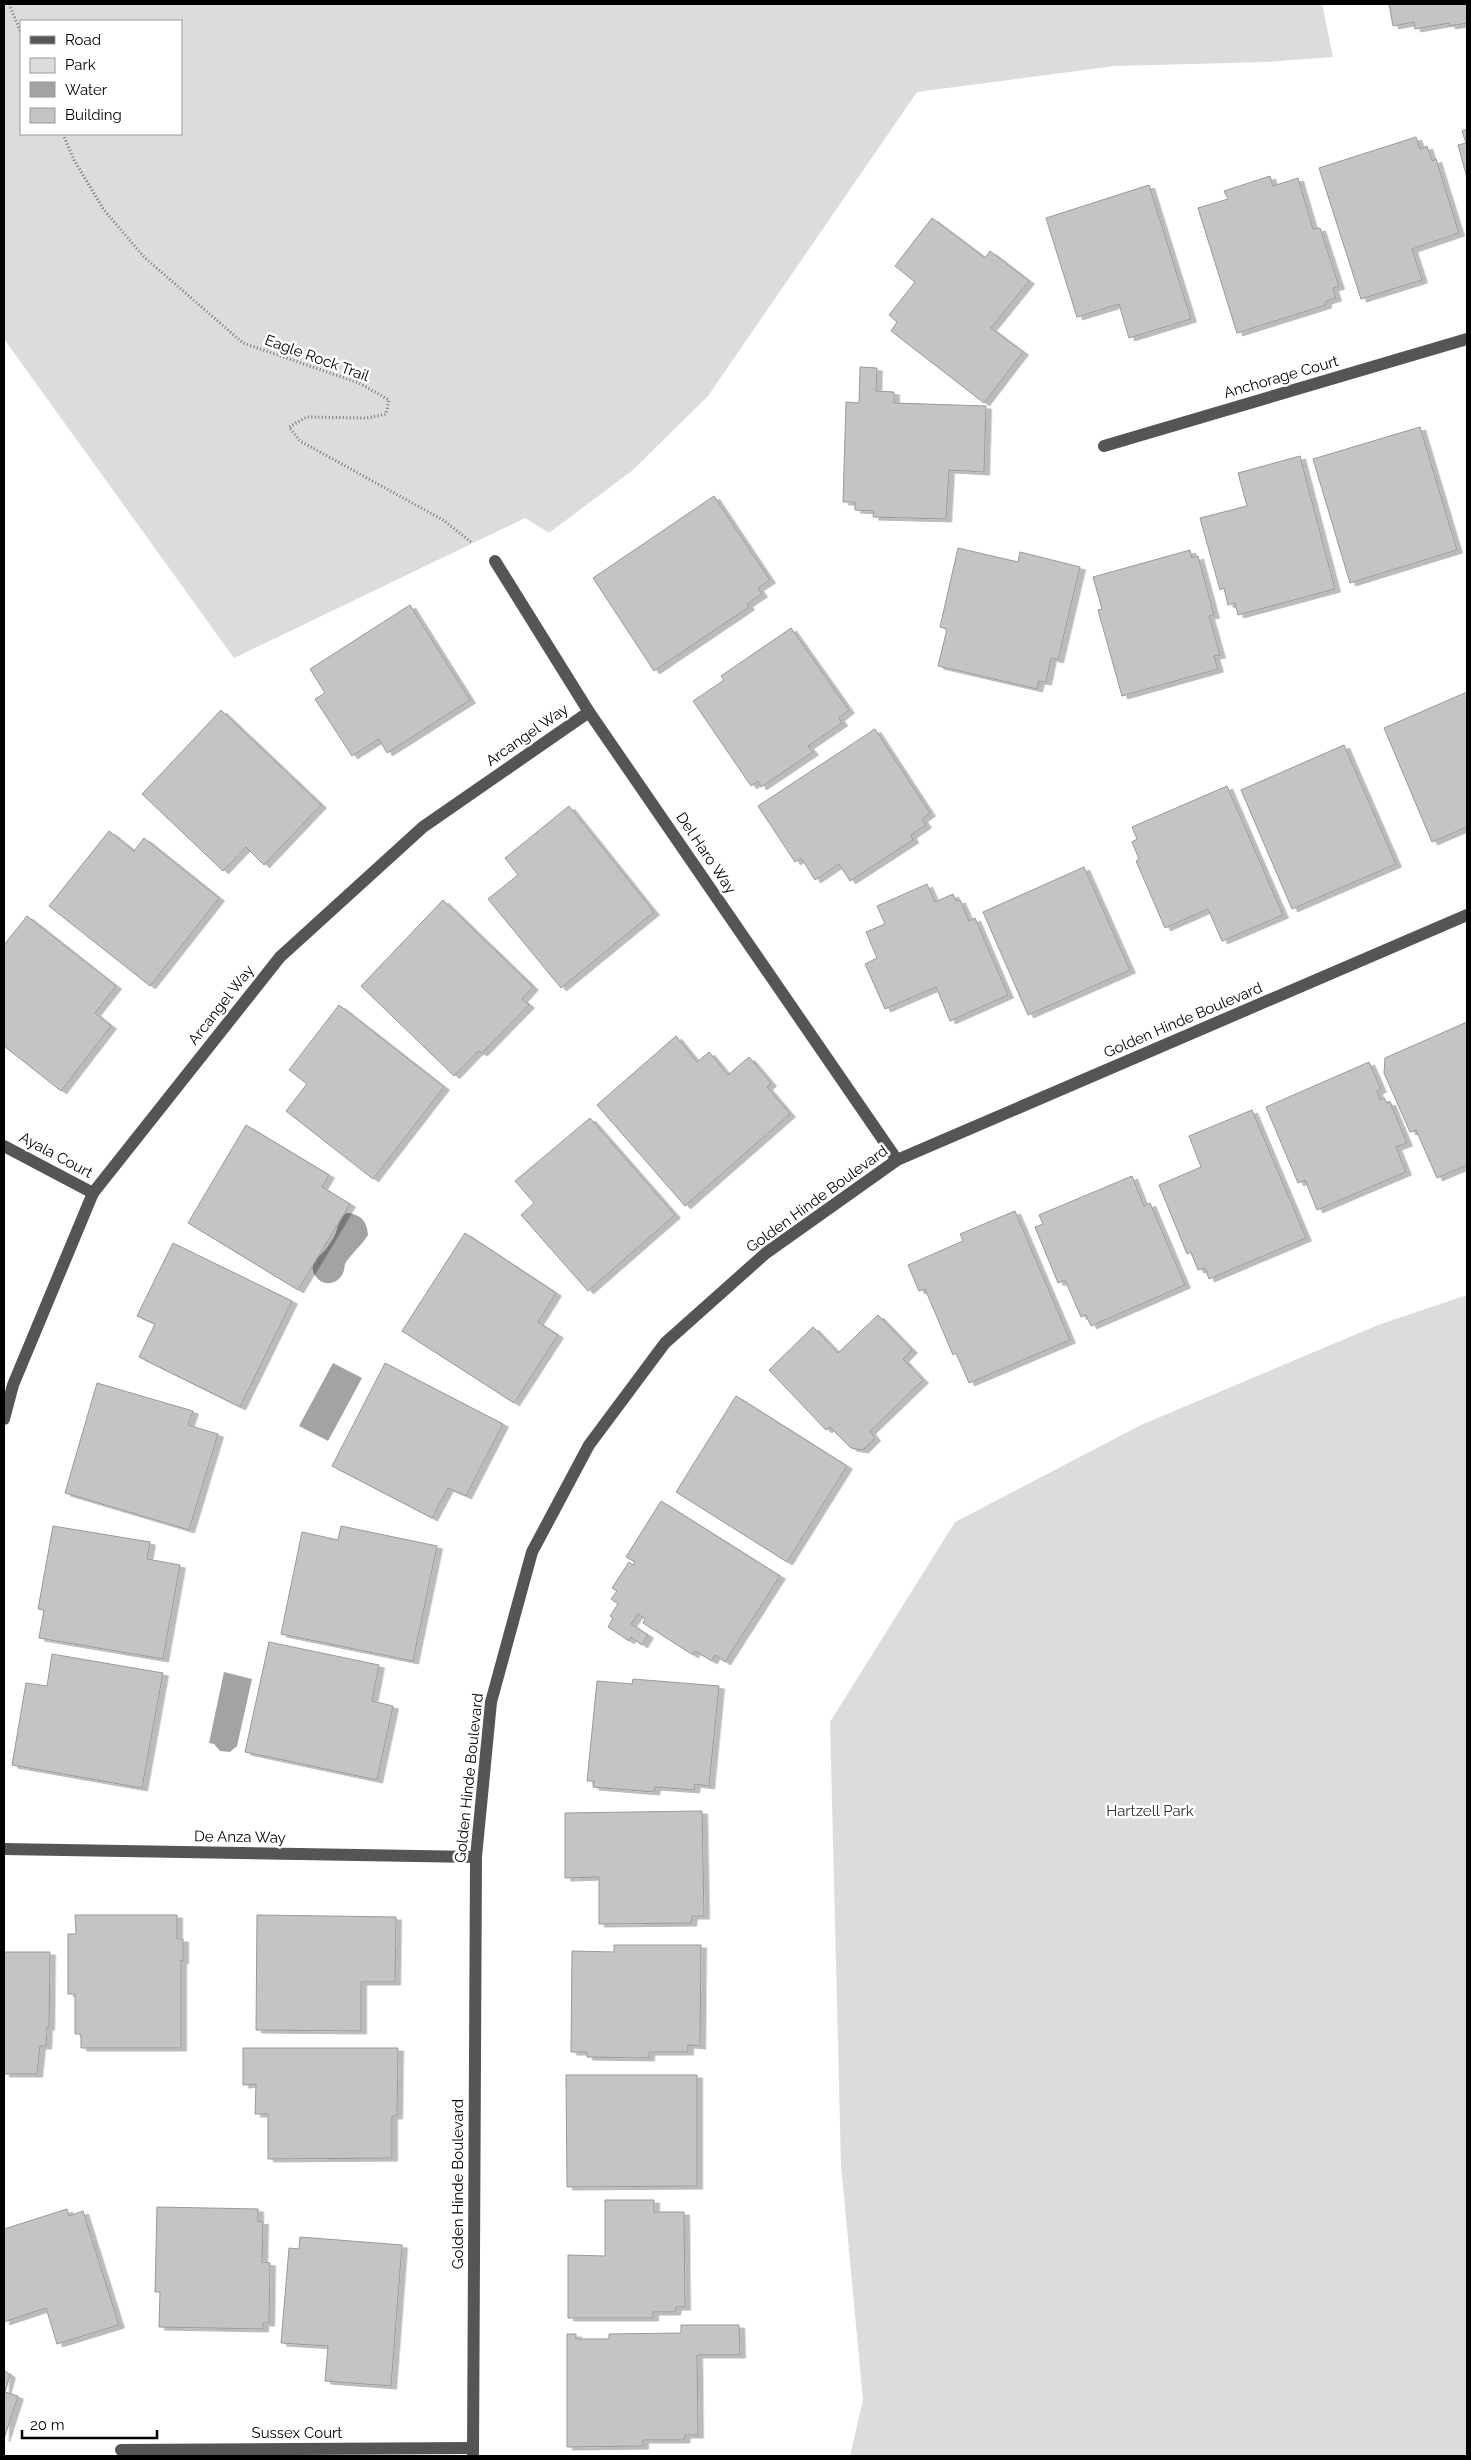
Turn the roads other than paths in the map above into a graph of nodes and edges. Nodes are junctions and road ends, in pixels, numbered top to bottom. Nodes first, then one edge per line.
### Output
1 (1467, 340) edge
2 (1104, 446) dead end
3 (495, 561) road end
4 (589, 712) junction
5 (1467, 916) edge
6 (4, 1146) edge
7 (897, 1160) junction
8 (93, 1193) junction
9 (4, 1419) edge
10 (4, 1849) edge
11 (476, 1857) junction
12 (121, 2450) dead end
13 (473, 2452) edge

1 - 2 street, Anchorage Court
3 - 4 street, Del Haro Way
4 - 7 street, Del Haro Way
4 - 8 street, Arcangel Way
5 - 7 street, Golden Hinde Boulevard
6 - 8 street, Ayala Court
7 - 11 street, Golden Hinde Boulevard
8 - 9 street, Arcangel Way
10 - 11 street, De Anza Way
11 - 13 street, Golden Hinde Boulevard
12 - 13 street, Sussex Court

